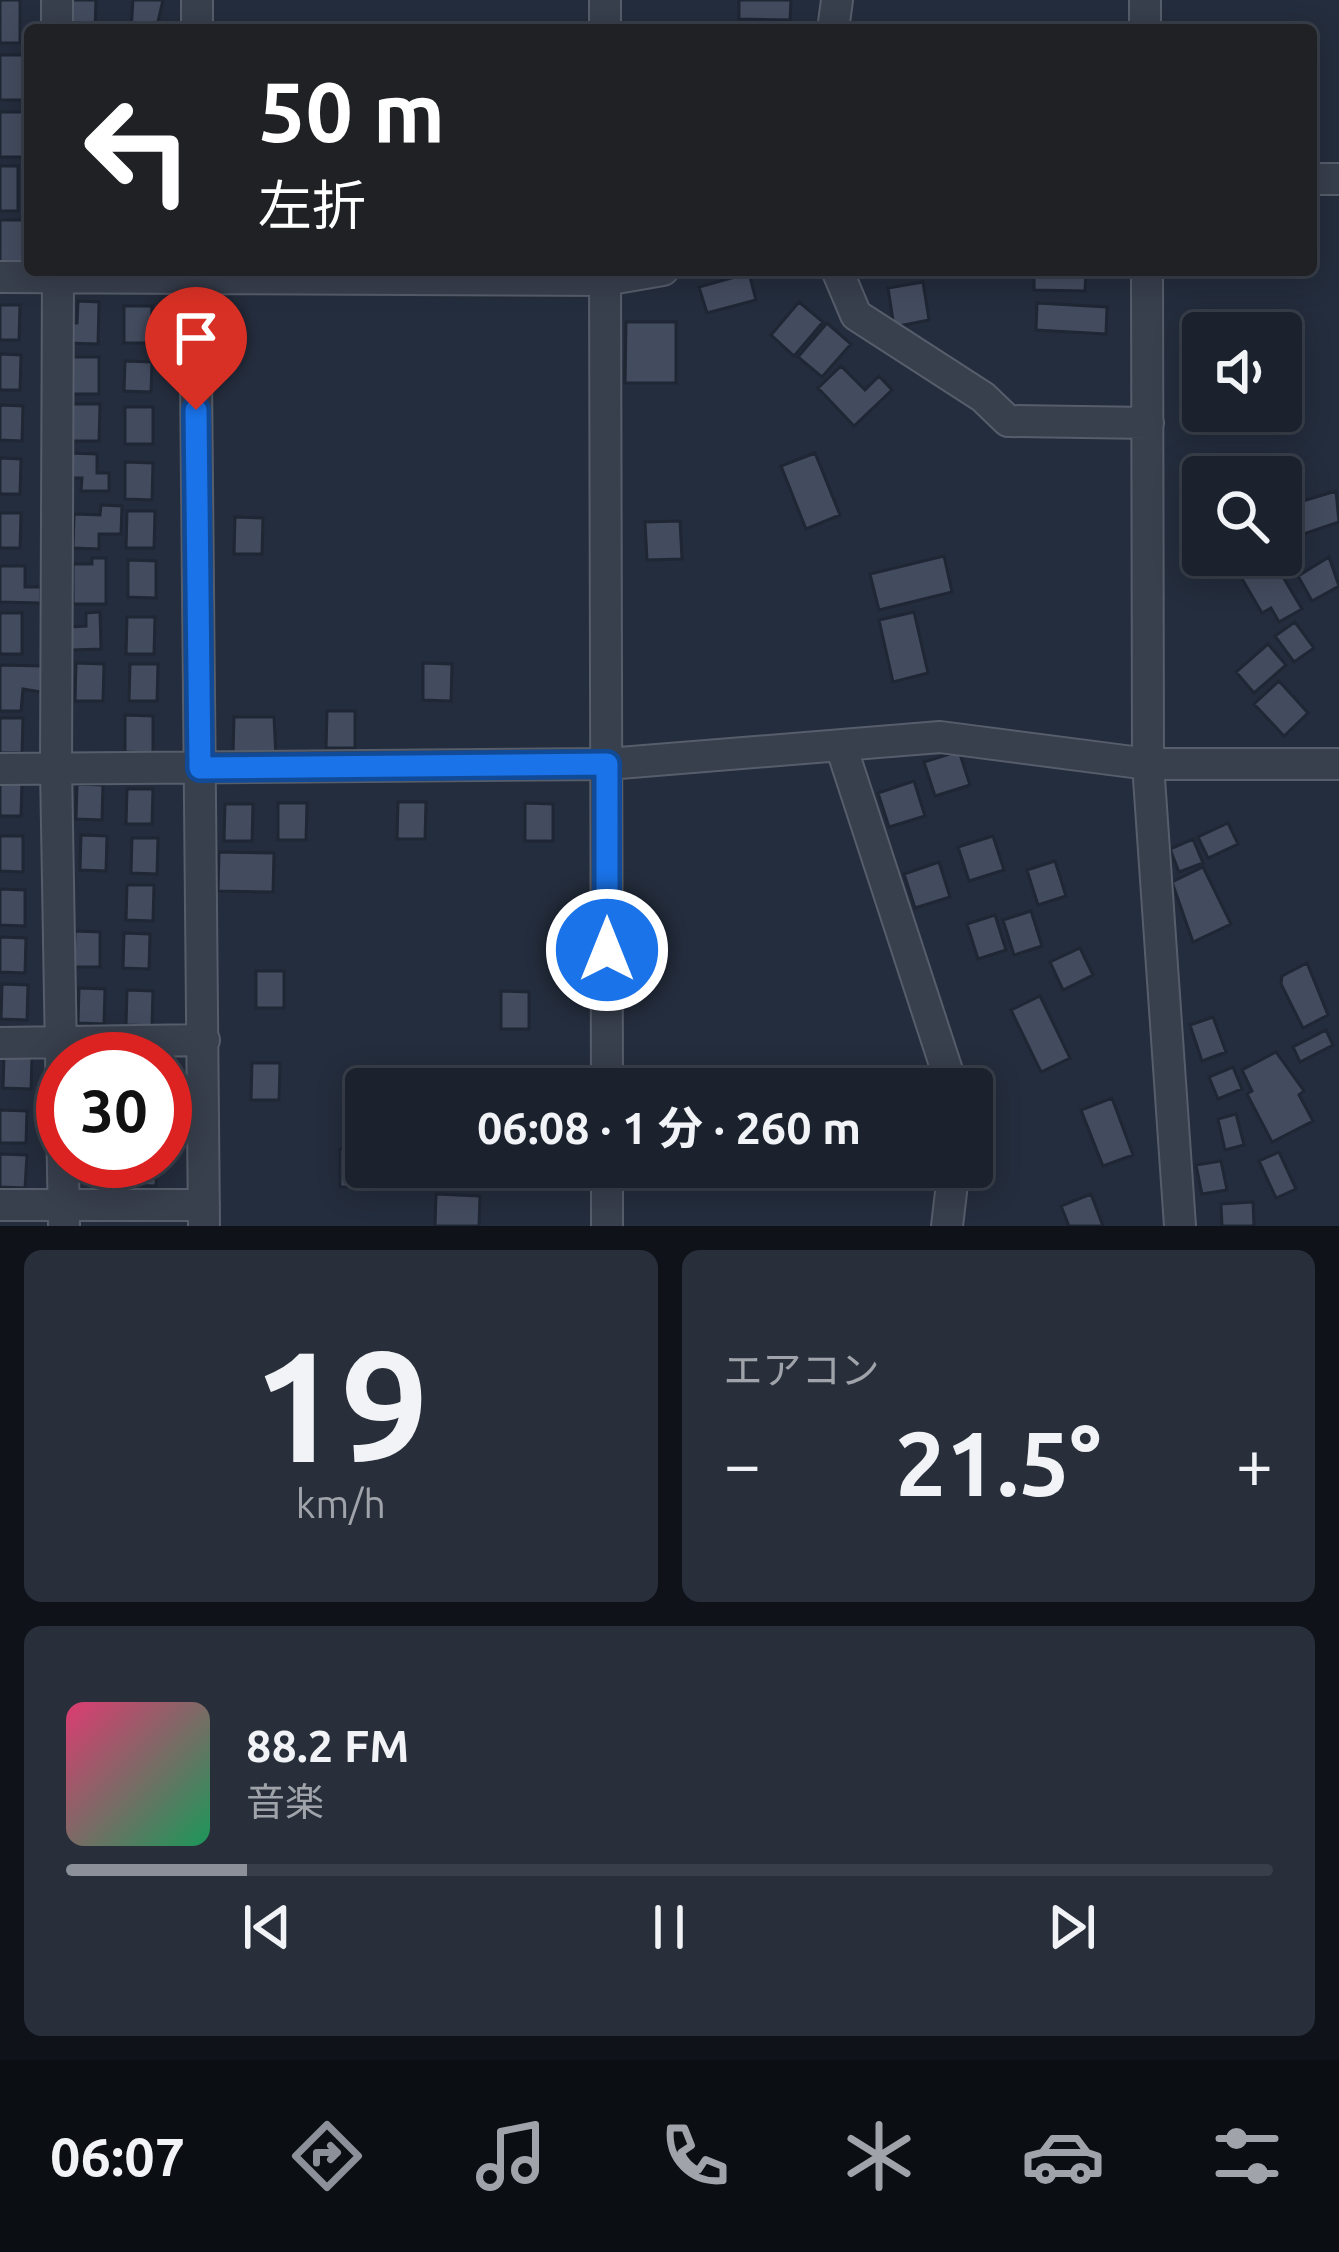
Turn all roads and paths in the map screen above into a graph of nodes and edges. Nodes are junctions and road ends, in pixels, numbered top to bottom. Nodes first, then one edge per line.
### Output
1 (58, 276) edge
2 (195, 276) edge
3 (605, 276) edge
4 (840, 276) edge
5 (1148, 276) edge
6 (1148, 423) junction
7 (841, 746) junction
8 (607, 764) junction
9 (1148, 764) junction
10 (1339, 764) edge
11 (56, 768) junction
12 (200, 768) junction
13 (0, 769) edge
14 (61, 1032) edge
15 (192, 1040) edge
16 (204, 1040) junction
17 (36, 1042) edge
18 (0, 1043) edge
19 (607, 1068) edge
20 (946, 1068) edge
21 (607, 1188) edge
22 (952, 1188) edge
23 (0, 1205) edge
24 (64, 1215) edge
25 (204, 1216) edge
26 (607, 1226) edge
27 (947, 1226) edge
28 (1180, 1226) edge

1 - 11 street
2 - 12 street
3 - 8 street
4 - 6 street
5 - 6 street
6 - 9 street
7 - 8 street
7 - 9 street
7 - 20 street
8 - 12 street
8 - 19 street
9 - 10 street
9 - 28 street
11 - 12 street
11 - 13 street
11 - 14 street
12 - 16 street
15 - 16 street
16 - 25 street
17 - 18 street
21 - 26 street
22 - 27 street
23 - 24 street
24 - 25 street

